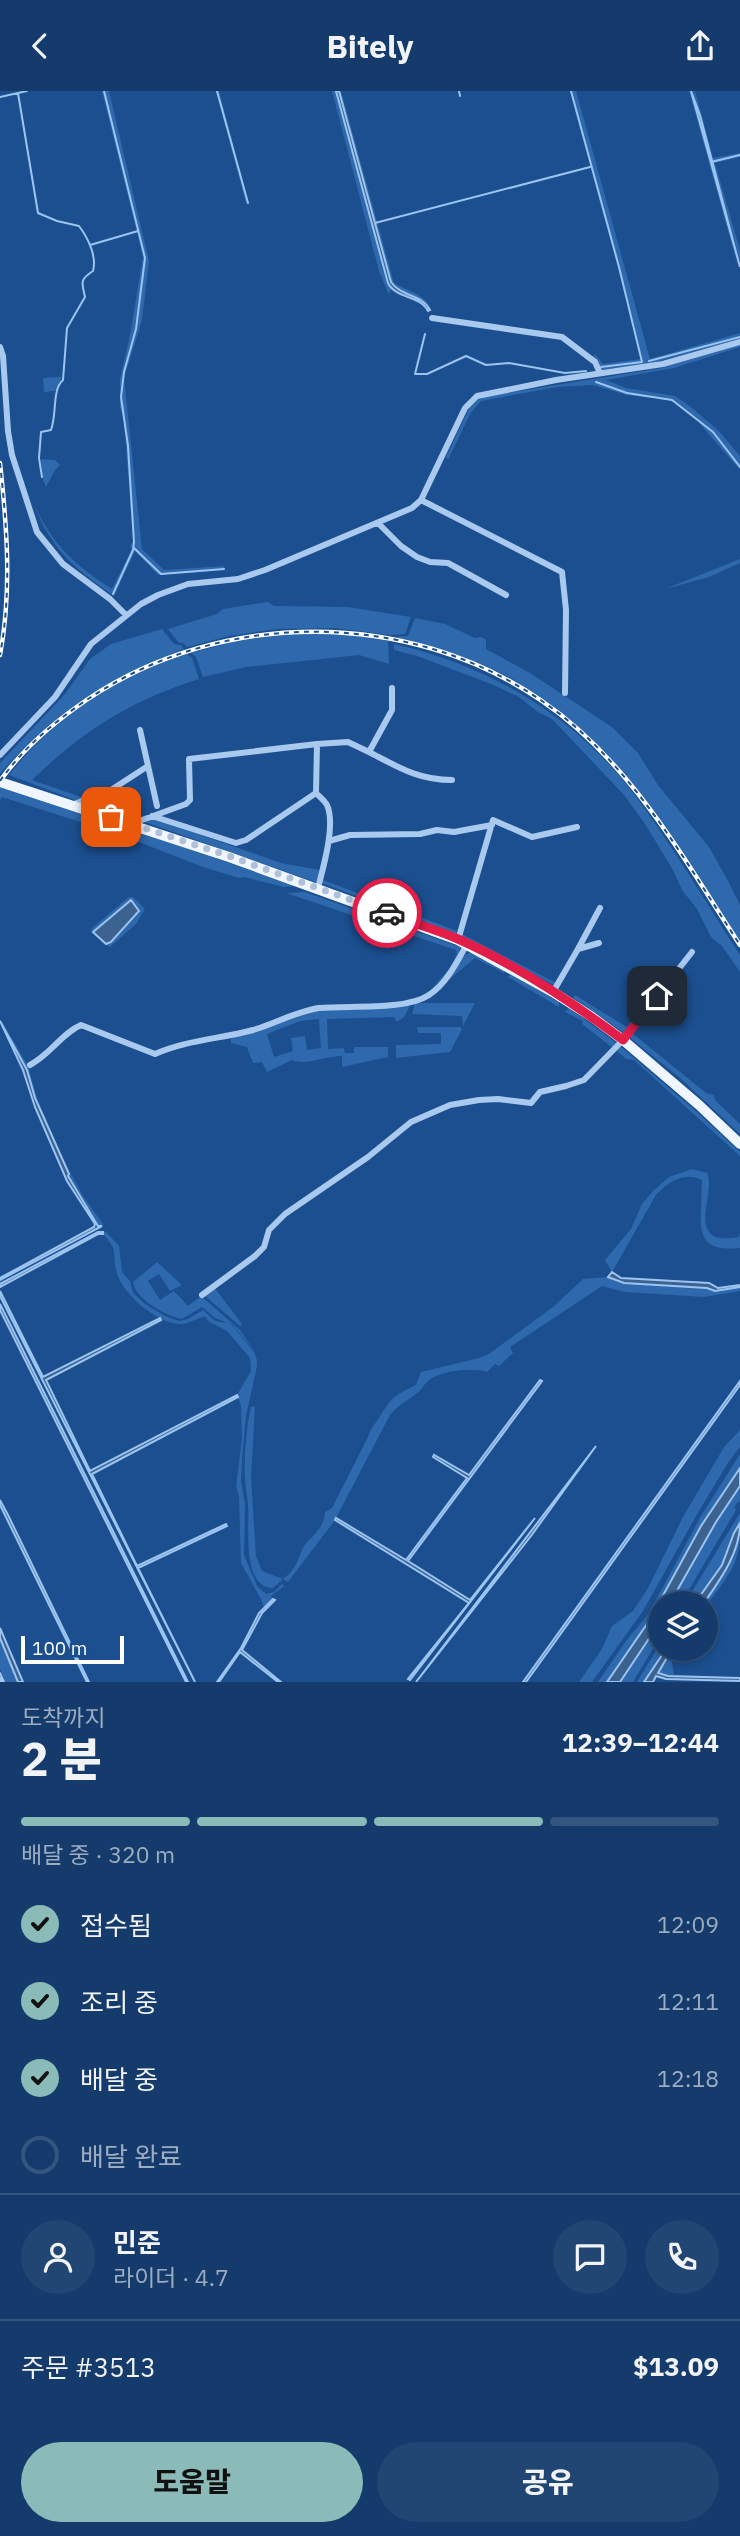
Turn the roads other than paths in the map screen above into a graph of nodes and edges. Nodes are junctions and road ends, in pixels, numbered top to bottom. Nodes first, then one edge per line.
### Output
1 (432, 318) dead end
2 (740, 342) edge
3 (0, 347) edge
4 (600, 373) junction
5 (421, 500) junction
6 (378, 523) junction
7 (506, 595) dead end
8 (126, 615) junction
9 (393, 688) dead end
10 (565, 693) dead end
11 (140, 730) dead end
12 (317, 744) junction
13 (369, 752) junction
14 (0, 755) edge
15 (148, 766) junction
16 (452, 780) dead end
17 (0, 782) edge
18 (316, 793) junction
19 (72, 805) junction
20 (157, 806) dead end
21 (152, 816) junction
22 (131, 824) junction
23 (492, 825) junction
24 (577, 827) dead end
25 (329, 841) junction
26 (318, 888) junction
27 (600, 908) dead end
28 (463, 942) junction
29 (599, 943) dead end
30 (579, 949) junction
31 (692, 952) dead end
32 (553, 992) junction
33 (623, 1040) junction
34 (30, 1065) dead end
35 (740, 1144) edge
36 (202, 1295) dead end

1 - 4 street
2 - 4 street
3 - 8 street
4 - 5 street
5 - 6 street
5 - 10 street
6 - 7 street
6 - 8 street
8 - 14 street
9 - 13 street
11 - 15 street
12 - 13 street
12 - 18 street
12 - 21 street
13 - 16 street
15 - 19 street
15 - 20 street
17 - 19 main road
18 - 21 street
18 - 25 street
19 - 22 main road
21 - 22 street
22 - 26 main road
23 - 24 street
23 - 25 street
23 - 28 street
25 - 26 street
26 - 28 main road
27 - 30 street
28 - 32 main road
28 - 34 street
29 - 30 street
30 - 32 street
31 - 33 street
32 - 33 main road
33 - 35 main road
33 - 36 street

